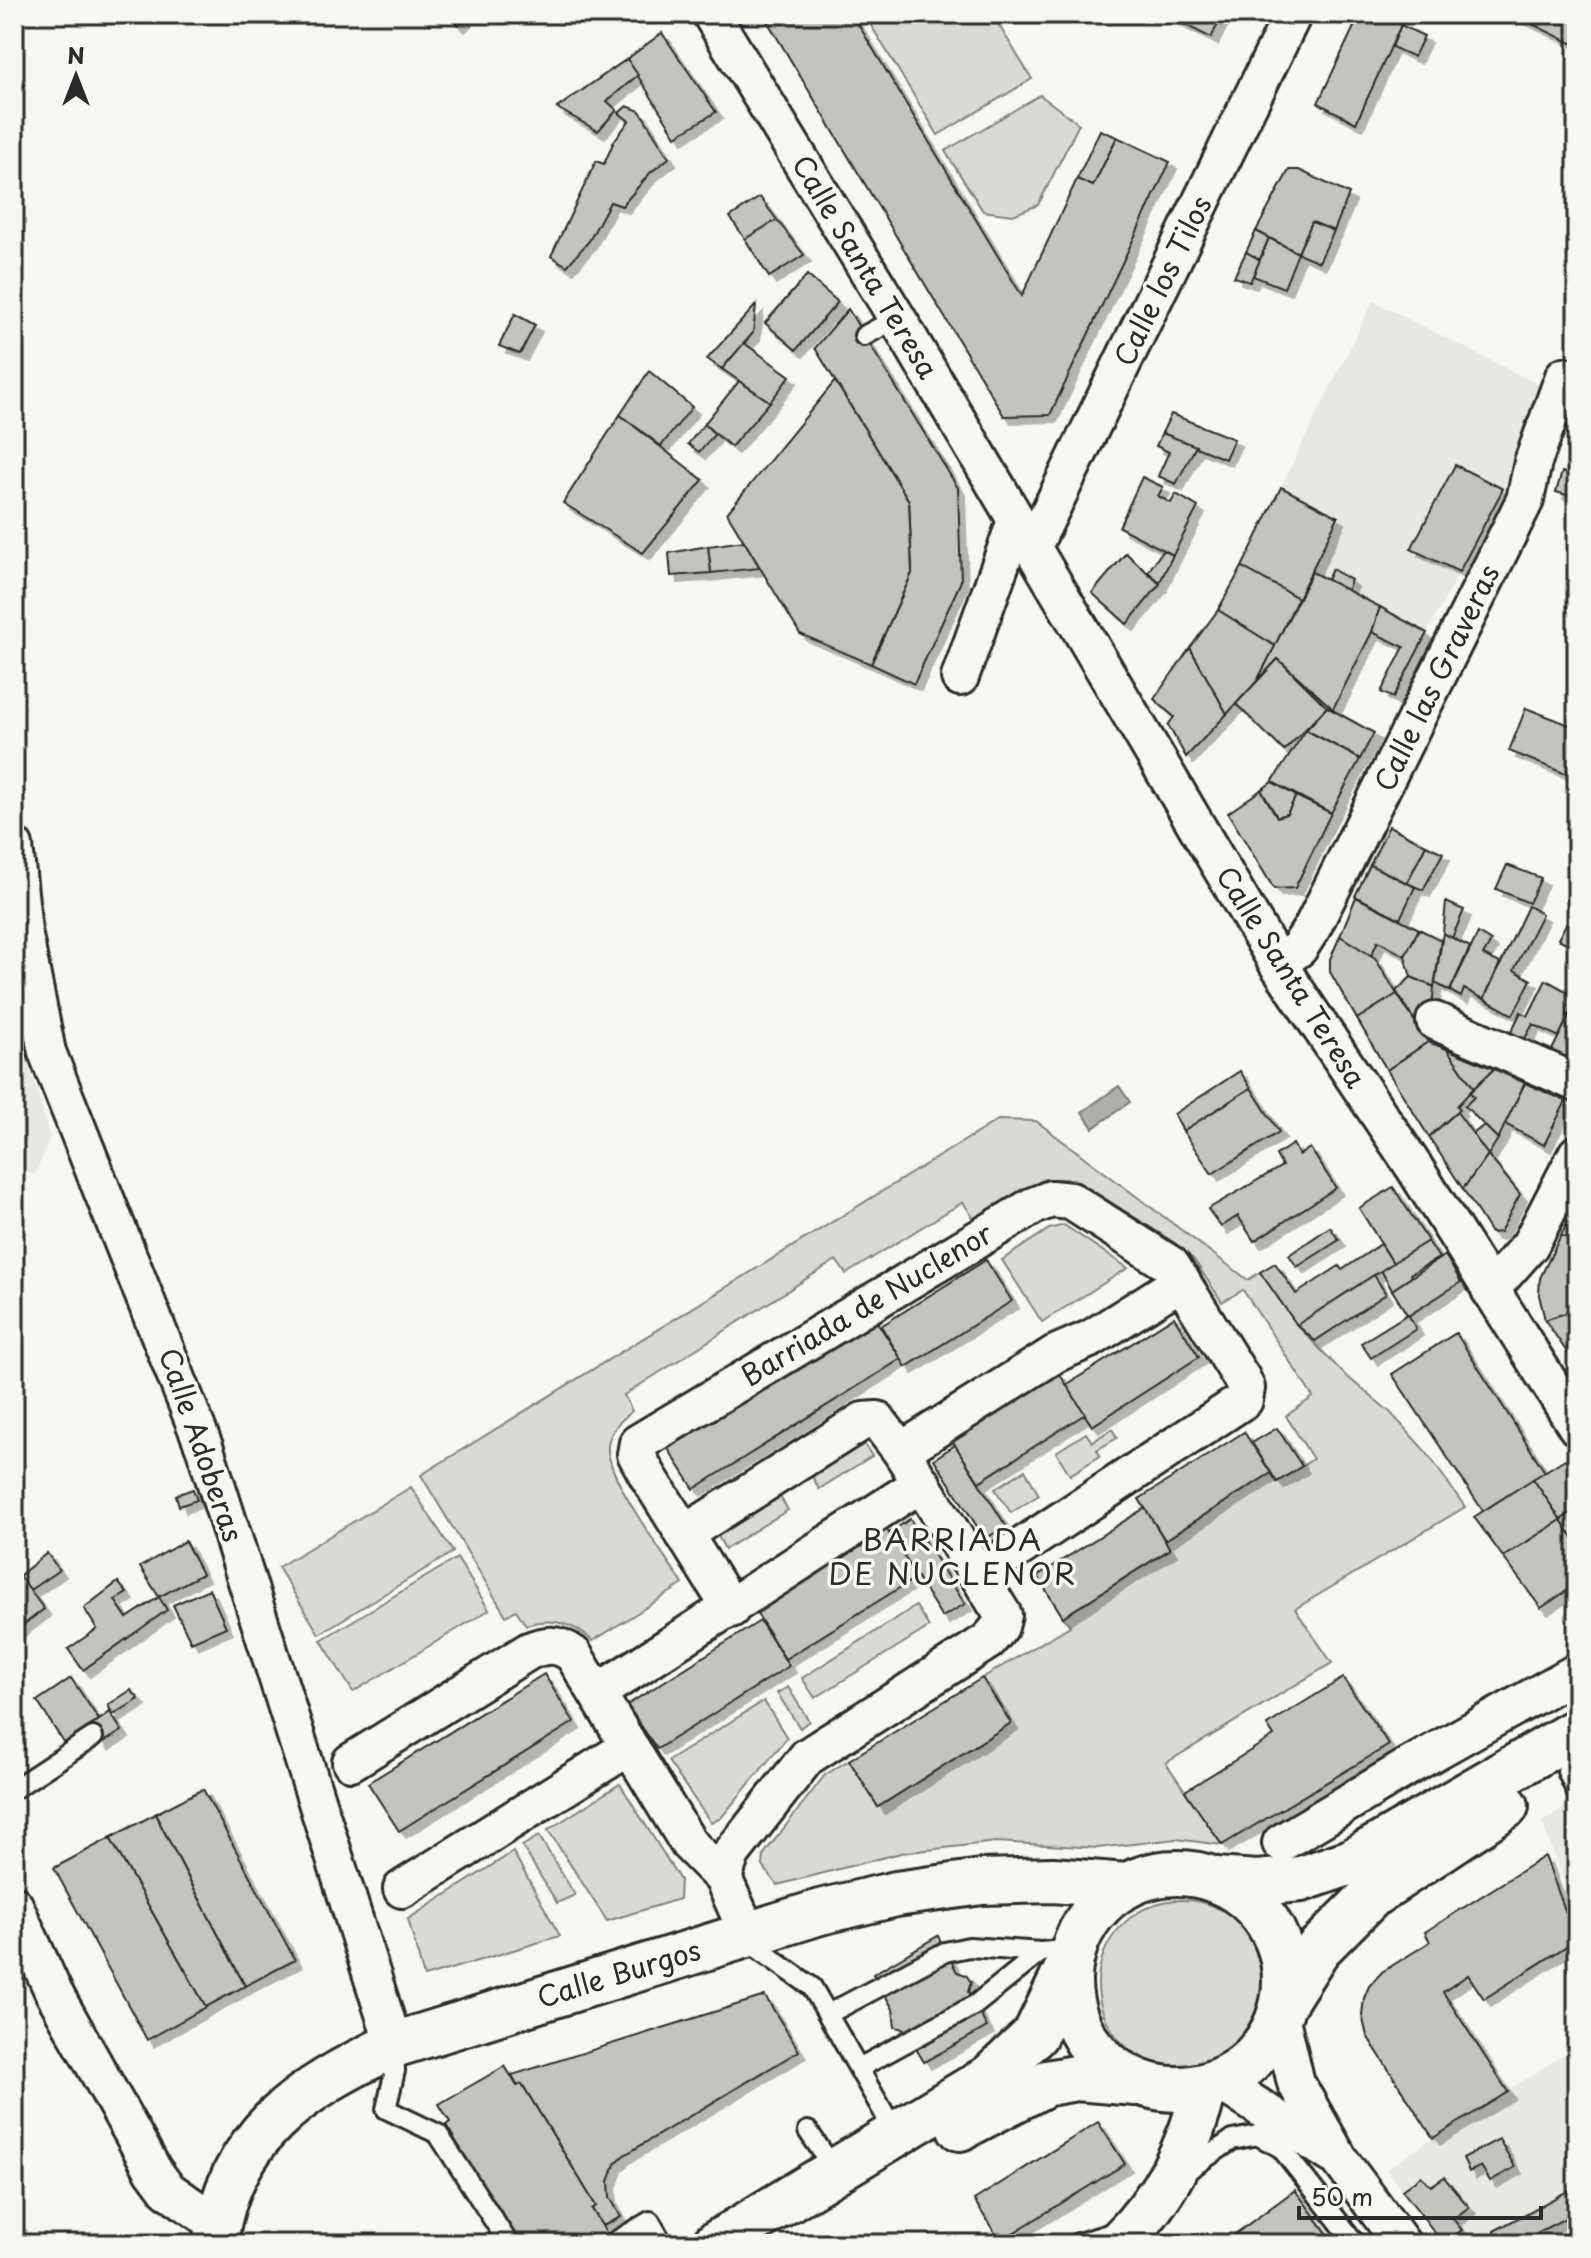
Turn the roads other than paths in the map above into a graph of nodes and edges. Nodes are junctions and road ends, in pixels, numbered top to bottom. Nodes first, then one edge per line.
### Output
1 (711, 14) edge
2 (1293, 14) edge
3 (897, 318) junction
4 (864, 336) dead end
5 (1564, 376) dead end
6 (1024, 535) junction
7 (960, 677) dead end
8 (14, 846) edge
9 (16, 887) edge
10 (19, 930) edge
11 (1278, 964) junction
12 (1435, 1021) dead end
13 (1577, 1083) edge
14 (1577, 1154) edge
15 (1182, 1281) junction
16 (1490, 1290) junction
17 (1577, 1427) edge
18 (901, 1451) junction
19 (922, 1483) junction
20 (684, 1534) junction
21 (980, 1574) junction
22 (731, 1609) junction
23 (1577, 1672) edge
24 (597, 1693) junction
25 (93, 1737) dead end
26 (629, 1747) junction
27 (351, 1762) dead end
28 (1575, 1765) edge
29 (14, 1789) edge
30 (1281, 1843) dead end
31 (723, 1878) junction
32 (1215, 1880) junction
33 (1126, 1886) junction
34 (402, 1889) dead end
35 (14, 1905) edge
36 (748, 1934) junction
37 (1062, 1954) junction
38 (1282, 2010) junction
39 (828, 2014) junction
40 (394, 2045) junction
41 (859, 2068) junction
42 (1212, 2083) junction
43 (1143, 2084) junction
44 (808, 2131) dead end
45 (1297, 2131) junction
46 (897, 2135) junction
47 (1257, 2135) junction
48 (1339, 2159) junction
49 (836, 2172) junction
50 (1170, 2182) junction
51 (1129, 2233) edge
52 (216, 2234) edge
53 (509, 2244) edge
54 (611, 2244) edge
55 (663, 2244) edge
56 (715, 2244) edge
57 (766, 2244) edge
58 (1075, 2244) edge
59 (1356, 2244) edge
60 (1402, 2244) edge

1 - 3 street, Calle Santa Teresa
2 - 6 street, Calle los Tilos
3 - 4 lane
3 - 6 street, Calle Santa Teresa
5 - 11 street, Calle las Graveras
6 - 7 street
6 - 11 street, Calle Santa Teresa
8 - 9 street, Calle Adoberas
9 - 10 street, Calle Adoberas
10 - 40 street, Calle Adoberas
11 - 16 street, Calle Santa Teresa
12 - 13 street
14 - 16 street
15 - 18 street
15 - 20 street, Barriada de Nuclenor
15 - 21 street, Barriada de Nuclenor
16 - 17 street, Calle Santa Teresa
18 - 19 street
18 - 20 street
19 - 21 street
19 - 22 street
20 - 22 street, Barriada de Nuclenor
21 - 31 street
22 - 24 street
23 - 30 street
24 - 26 street
24 - 27 street
25 - 29 lane
26 - 31 street
26 - 34 street
28 - 32 main road
28 - 38 main road
31 - 36 street
32 - 33 main road
32 - 38 main road
33 - 36 main road, Calle Burgos
33 - 37 main road
35 - 52 street
36 - 39 lane
36 - 40 main road, Calle Burgos
37 - 39 lane
37 - 41 lane
37 - 43 main road
37 - 46 main road
38 - 42 main road
38 - 48 street
39 - 41 lane
40 - 52 main road, Calle Burgos
40 - 53 lane
41 - 46 lane
42 - 43 main road
42 - 45 street
42 - 50 main road
43 - 57 main road
44 - 49 lane
45 - 47 lane
45 - 48 street
46 - 49 main road
47 - 50 lane
47 - 59 lane
48 - 60 street
49 - 56 main road
50 - 51 main road
51 - 58 lane
54 - 55 lane

